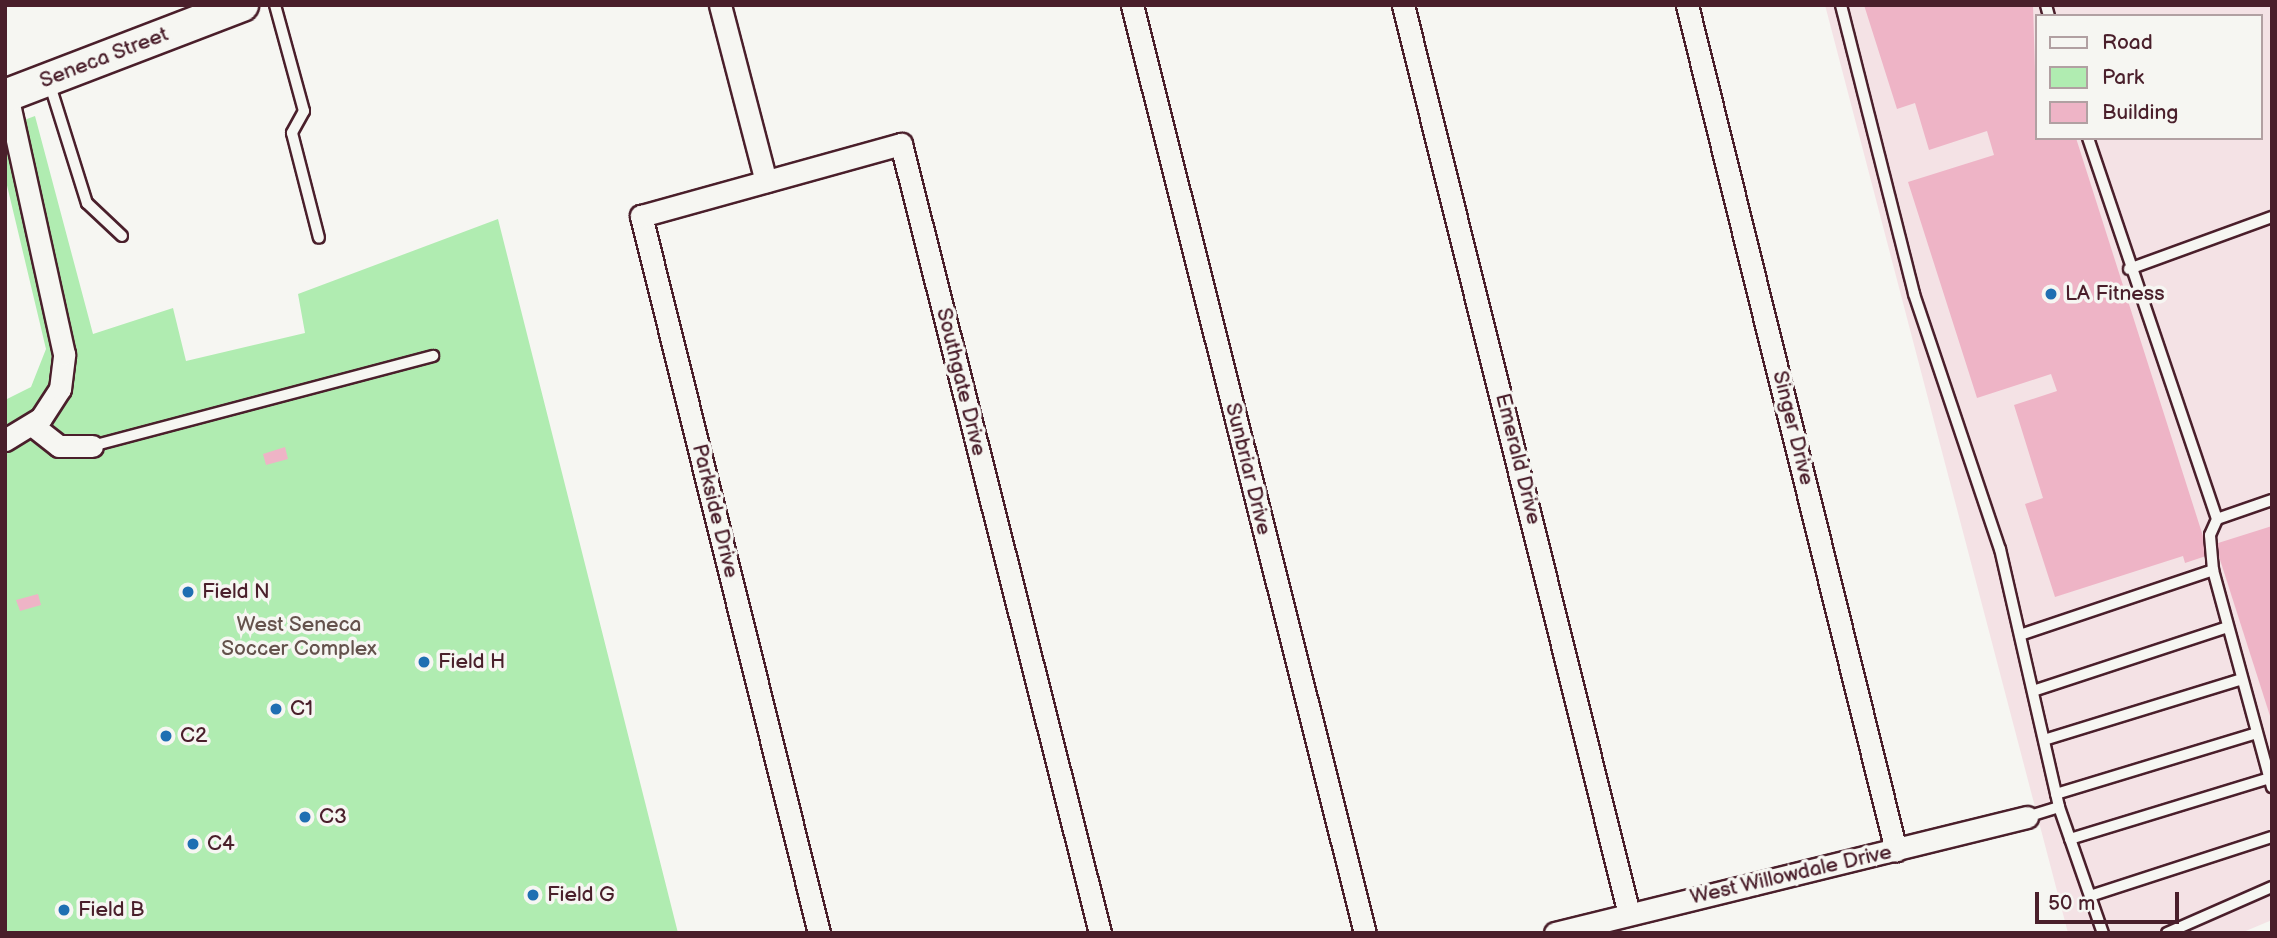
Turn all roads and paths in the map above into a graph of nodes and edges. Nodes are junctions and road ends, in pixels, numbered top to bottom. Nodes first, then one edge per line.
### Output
1 (275, 5) edge
2 (1132, 5) edge
3 (1403, 5) edge
4 (1687, 5) edge
5 (1841, 5) edge
6 (236, 6) edge
7 (723, 6) edge
8 (48, 79) junction
9 (6, 95) edge
10 (2089, 140) edge
11 (766, 181) junction
12 (2272, 217) edge
13 (122, 236) dead end
14 (318, 238) dead end
15 (2129, 269) junction
16 (433, 356) dead end
17 (32, 425) junction
18 (5, 440) edge
19 (92, 446) joint
20 (2272, 500) edge
21 (2217, 519) junction
22 (2213, 569) junction
23 (2228, 627) junction
24 (2020, 635) junction
25 (2242, 678) junction
26 (2033, 691) junction
27 (2257, 733) junction
28 (2044, 740) junction
29 (2270, 782) edge
30 (2056, 794) junction
31 (2059, 807) junction
32 (2027, 817) joint
33 (2272, 837) edge
34 (2070, 839) junction
35 (1896, 851) junction
36 (2272, 887) edge
37 (2090, 896) junction
38 (1629, 914) junction
39 (819, 933) edge
40 (1100, 933) edge
41 (1365, 933) edge
42 (1555, 933) edge
43 (2103, 933) edge
44 (2167, 933) edge

1 - 14 lane
2 - 41 street, Sunbriar Drive
3 - 38 street, Emerald Drive
4 - 35 street, Singer Drive
5 - 24 lane
6 - 8 street, Seneca Street
7 - 11 street
8 - 9 street, Seneca Street
8 - 13 lane
9 - 17 street
10 - 15 lane
11 - 39 street, Parkside Drive
11 - 40 street, Southgate Drive
12 - 15 lane
15 - 21 lane
16 - 19 lane
17 - 18 street
17 - 19 street
20 - 21 lane
21 - 22 lane
22 - 23 lane
22 - 24 lane
23 - 25 lane
23 - 26 lane
24 - 26 lane
25 - 27 lane
25 - 28 lane
26 - 28 lane
27 - 29 lane
27 - 30 lane
28 - 30 lane
29 - 34 lane
30 - 31 lane
31 - 32 lane
31 - 34 lane
32 - 35 street, West Willowdale Drive
33 - 37 lane
34 - 37 lane
35 - 38 street, West Willowdale Drive
36 - 44 lane
37 - 43 lane
38 - 42 street, West Willowdale Drive

